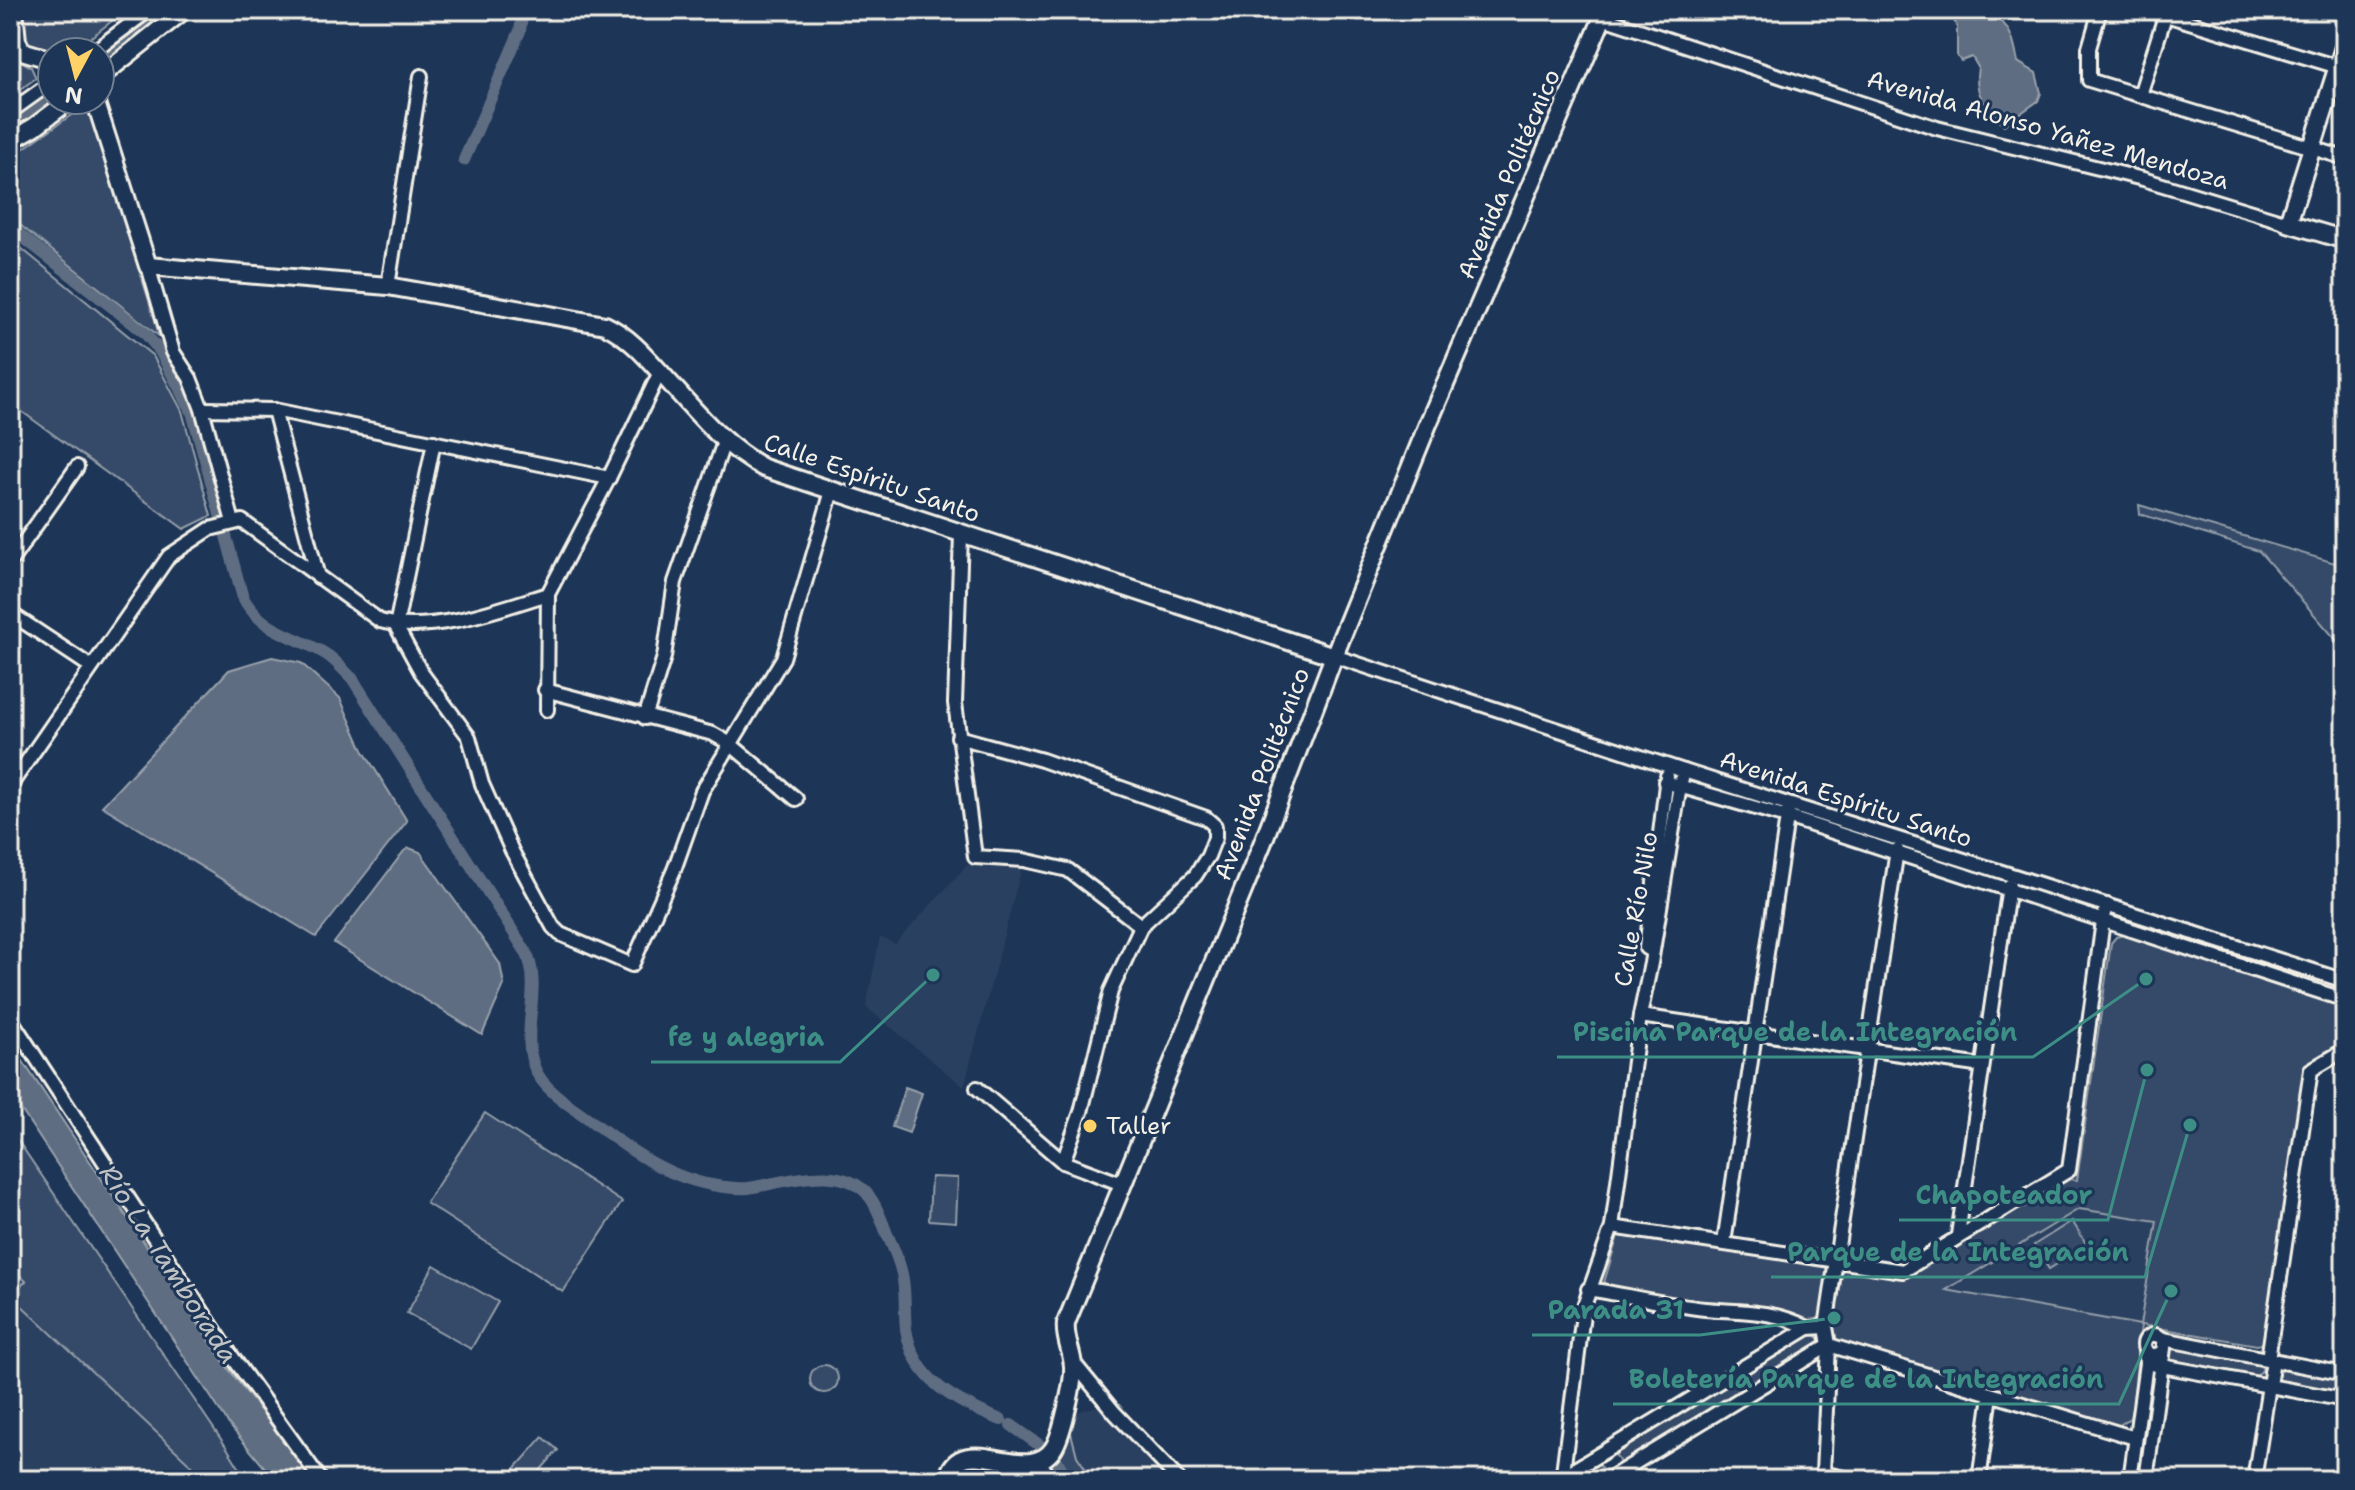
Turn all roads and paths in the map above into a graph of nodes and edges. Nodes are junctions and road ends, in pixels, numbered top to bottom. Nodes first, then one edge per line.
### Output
1 (14, 10) edge
2 (149, 10) edge
3 (184, 10) edge
4 (2100, 10) edge
5 (2149, 10) edge
6 (1605, 14) edge
7 (2165, 16) junction
8 (114, 36) edge
9 (2345, 44) edge
10 (36, 55) edge
11 (116, 64) edge
12 (2342, 68) edge
13 (421, 76) dead end
14 (36, 93) edge
15 (2140, 95) junction
16 (10, 112) edge
17 (49, 116) edge
18 (100, 116) edge
19 (10, 141) edge
20 (2313, 148) junction
21 (2345, 158) edge
22 (2288, 223) junction
23 (2345, 240) edge
24 (148, 266) junction
25 (388, 286) junction
26 (660, 372) junction
27 (202, 409) junction
28 (274, 410) junction
29 (434, 442) junction
30 (724, 442) junction
31 (77, 467) dead end
32 (609, 478) junction
33 (832, 491) junction
34 (225, 524) junction
35 (961, 535) junction
36 (10, 562) edge
37 (318, 577) junction
38 (548, 594) junction
39 (10, 613) edge
40 (396, 626) junction
41 (1334, 656) junction
42 (90, 666) junction
43 (545, 690) junction
44 (547, 710) dead end
45 (645, 718) junction
46 (958, 737) junction
47 (729, 743) junction
48 (1669, 765) junction
49 (1684, 771) junction
50 (1665, 782) junction
51 (1680, 785) junction
52 (10, 786) edge
53 (796, 799) dead end
54 (1788, 811) junction
55 (1899, 839) junction
56 (1896, 854) junction
57 (2012, 875) junction
58 (2007, 891) junction
59 (2107, 905) junction
60 (2103, 921) junction
61 (1141, 926) junction
62 (1651, 963) junction
63 (2345, 981) edge
64 (2345, 1000) edge
65 (1640, 1016) junction
66 (10, 1018) edge
67 (1754, 1034) junction
68 (1867, 1050) junction
69 (2345, 1050) edge
70 (1982, 1066) junction
71 (977, 1088) dead end
72 (1063, 1162) junction
73 (1122, 1184) junction
74 (1612, 1227) junction
75 (1958, 1235) junction
76 (1724, 1243) junction
77 (1836, 1261) junction
78 (1588, 1289) junction
79 (1826, 1327) junction
80 (1808, 1328) junction
81 (2164, 1344) junction
82 (1829, 1345) junction
83 (2270, 1360) junction
84 (1073, 1362) junction
85 (2146, 1363) junction
86 (2161, 1366) junction
87 (2345, 1374) edge
88 (2268, 1385) junction
89 (1991, 1395) junction
90 (2345, 1400) edge
91 (2135, 1438) junction
92 (1046, 1455) junction
93 (1597, 1455) junction
94 (1823, 1473) junction
95 (1562, 1478) edge
96 (1612, 1479) edge
97 (321, 1480) edge
98 (947, 1480) edge
99 (1051, 1480) edge
100 (1179, 1480) edge
101 (1811, 1480) edge
102 (1852, 1480) edge
103 (1979, 1480) edge
104 (2130, 1480) edge
105 (2146, 1480) edge
106 (2254, 1480) edge

1 - 10 main road
2 - 8 street
3 - 11 main road
4 - 15 street
5 - 7 street
6 - 22 street, Avenida Alonso Yañez Mendoza
6 - 41 main road, Avenida Politécnico
7 - 12 street
7 - 15 street
9 - 12 main road
12 - 20 main road
13 - 25 street
14 - 16 street
15 - 20 street
17 - 19 main road
18 - 24 main road
20 - 21 street
20 - 22 main road
22 - 23 main road, Avenida Alonso Yañez Mendoza
24 - 25 main road, Calle Espíritu Santo
24 - 27 street
25 - 26 main road, Calle Espíritu Santo
26 - 30 main road, Calle Espíritu Santo
26 - 32 street
27 - 28 street
27 - 34 street
28 - 29 street
28 - 37 street
29 - 32 street
29 - 40 street
30 - 33 main road, Calle Espíritu Santo
30 - 45 street
31 - 36 street
32 - 38 street
33 - 35 main road, Calle Espíritu Santo
33 - 47 street
34 - 37 street
34 - 42 street
35 - 41 main road, Calle Espíritu Santo
35 - 46 street
37 - 40 street
38 - 40 street
38 - 43 street
39 - 42 street
40 - 47 street
41 - 48 street, Avenida Espíritu Santo
41 - 73 main road, Avenida Politécnico
42 - 52 street
43 - 44 street
43 - 45 street
45 - 47 street
46 - 61 street
46 - 61 street
47 - 53 street
48 - 49 street, Avenida Espíritu Santo
48 - 50 street
49 - 51 street, Calle Río Nilo
49 - 54 street, Avenida Espíritu Santo
50 - 51 street, Avenida Espíritu Santo
50 - 62 street
51 - 54 street, Avenida Espíritu Santo
51 - 62 street, Calle Río Nilo
54 - 55 street, Avenida Espíritu Santo
54 - 56 street, Avenida Espíritu Santo
54 - 67 street
55 - 56 street
55 - 57 street, Avenida Espíritu Santo
56 - 58 street, Avenida Espíritu Santo
56 - 68 street
57 - 58 street
57 - 59 street, Avenida Espíritu Santo
58 - 60 street, Avenida Espíritu Santo
58 - 70 street
59 - 60 street
59 - 63 street, Avenida Espíritu Santo
60 - 64 street, Avenida Espíritu Santo
60 - 75 street
61 - 72 street
62 - 65 street, Calle Río Nilo
65 - 67 street
65 - 74 street, Calle Río Nilo
66 - 97 street
67 - 68 street
67 - 76 street
68 - 70 street
68 - 77 street
69 - 83 street
70 - 75 street
71 - 72 street
72 - 73 street
73 - 84 main road, Avenida Politécnico
74 - 76 street
74 - 78 street, Calle Río Nilo
75 - 77 street
76 - 77 street
77 - 79 street
78 - 80 street
78 - 95 street, Calle Río Nilo
79 - 80 street
79 - 82 street
80 - 93 street
81 - 83 street
81 - 85 street
81 - 86 street
82 - 89 street
82 - 94 street
82 - 96 street
83 - 87 street
83 - 88 street
84 - 92 main road, Avenida Politécnico
84 - 100 street
85 - 86 street
85 - 91 street
86 - 88 street
86 - 105 street
88 - 90 street
88 - 106 street
89 - 91 street
89 - 103 street
91 - 104 street
92 - 98 main road
92 - 99 street
93 - 95 street
93 - 96 street
94 - 101 street
94 - 102 street

